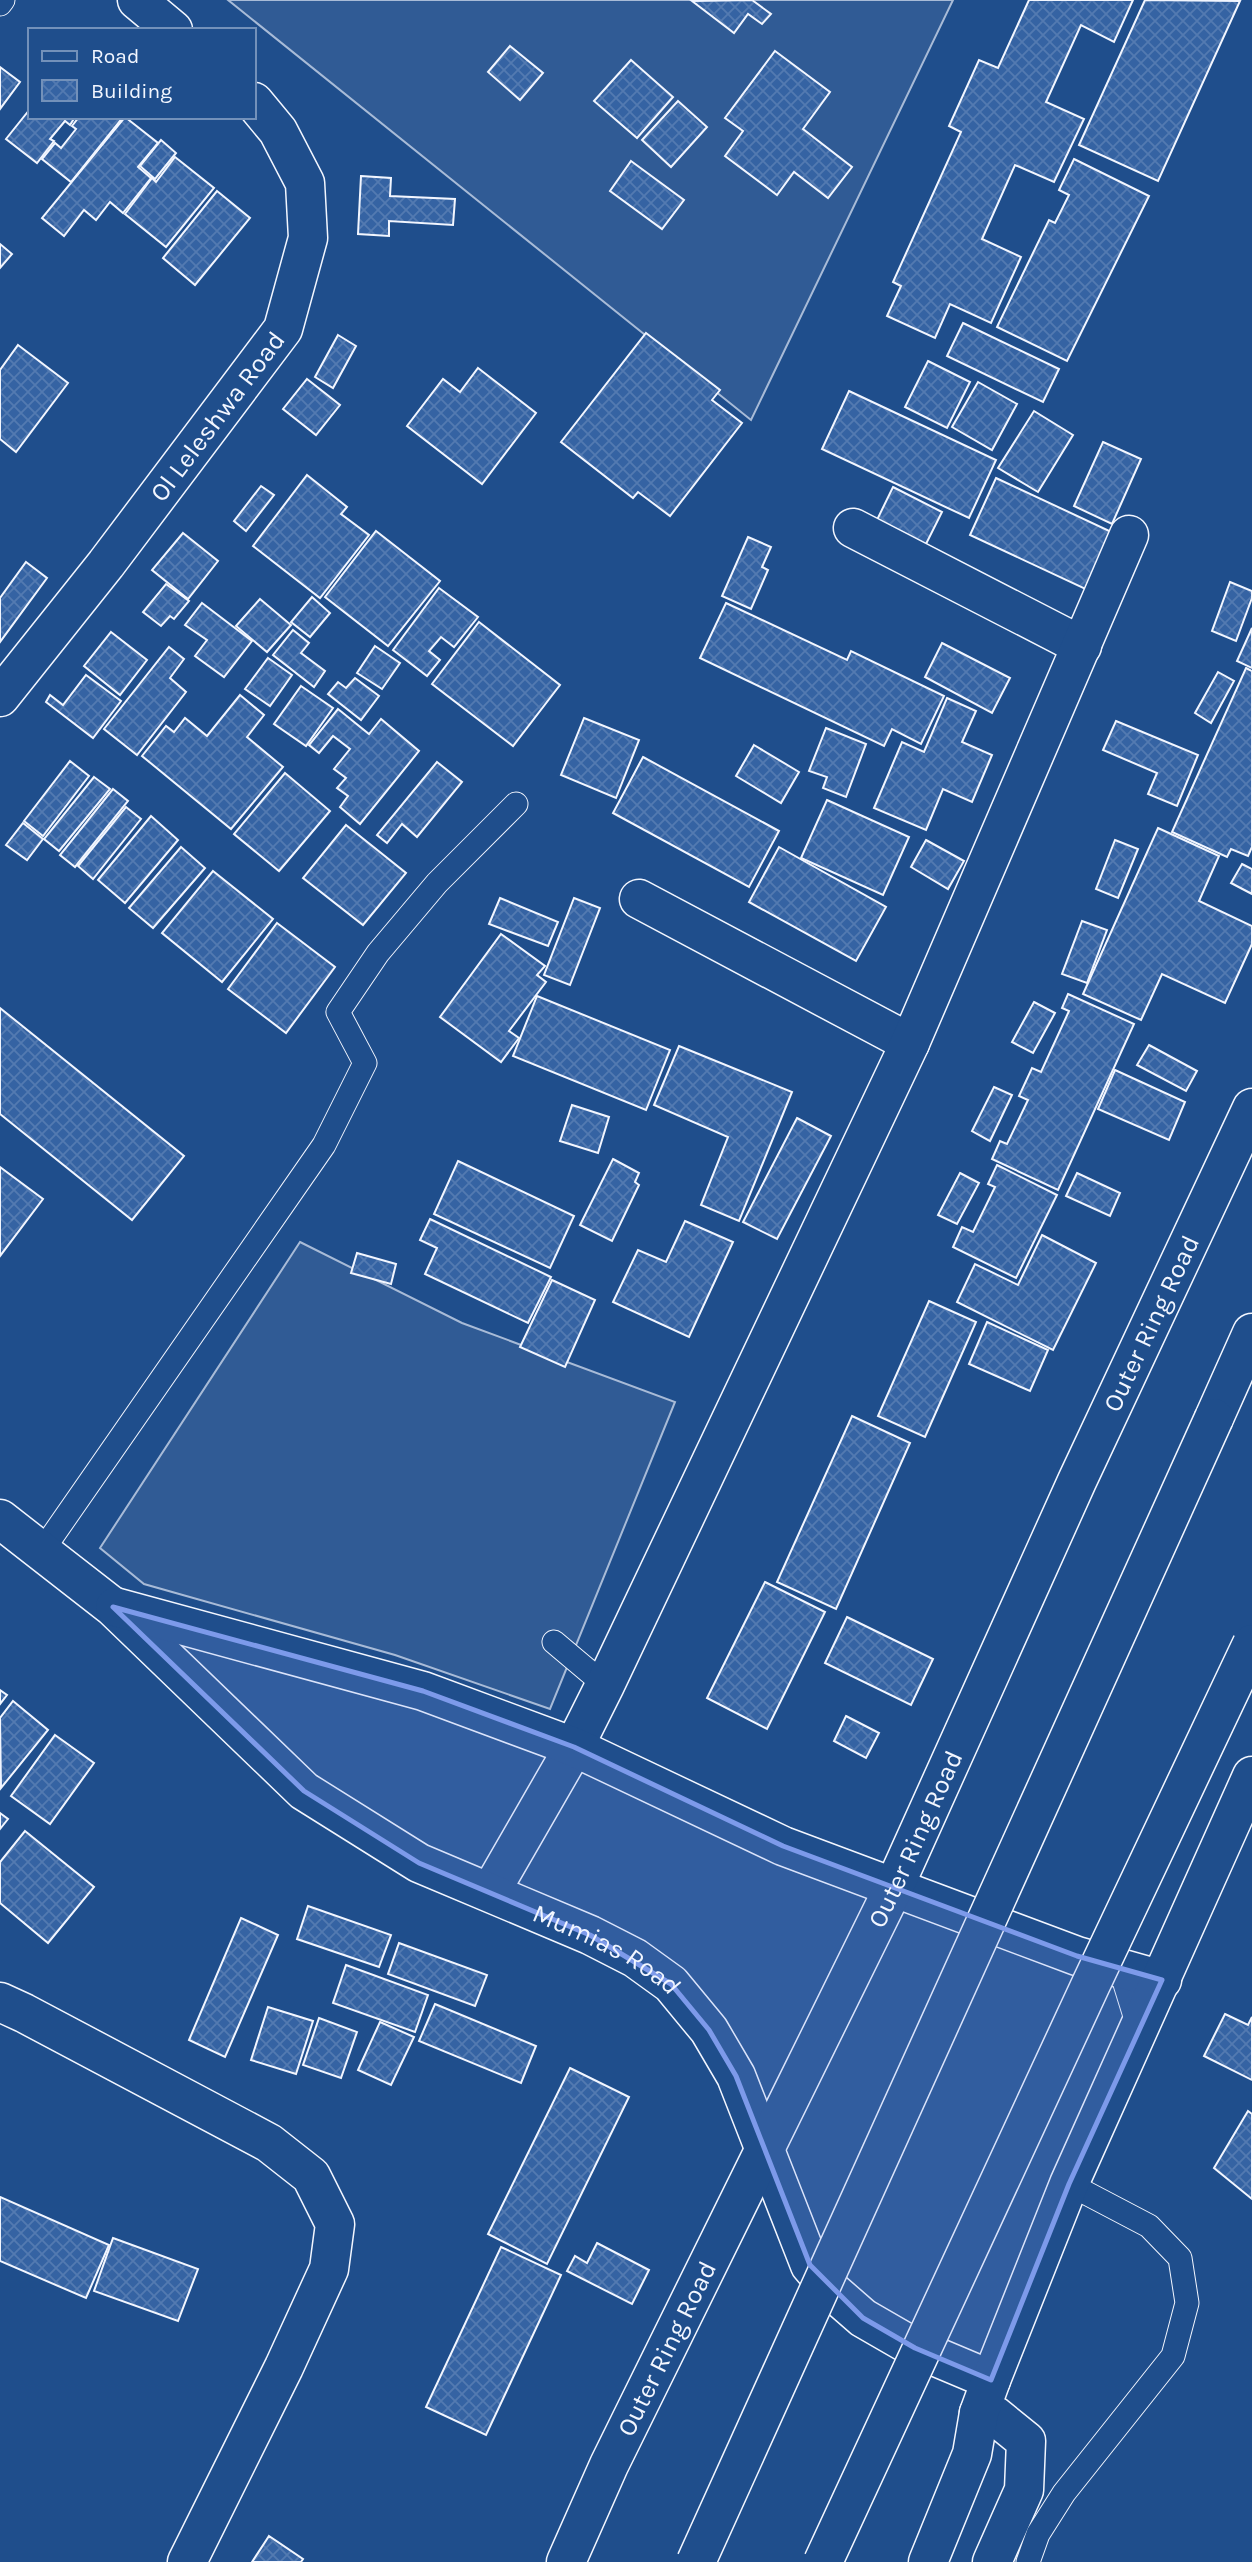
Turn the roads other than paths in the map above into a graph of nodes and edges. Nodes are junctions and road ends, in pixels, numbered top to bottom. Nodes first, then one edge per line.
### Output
1 (137, 0) edge
2 (171, 28) edge
3 (256, 104) edge
4 (853, 528) dead end
5 (1129, 535) dead end
6 (1082, 646) junction
7 (0, 697) edge
8 (516, 804) dead end
9 (639, 899) dead end
10 (910, 1043) junction
11 (1252, 1108) edge
12 (1252, 1333) edge
13 (0, 1518) edge
14 (42, 1551) junction
15 (113, 1607) junction
16 (554, 1642) dead end
17 (1252, 1644) edge
18 (605, 1685) junction
19 (573, 1747) junction
20 (1252, 1776) edge
21 (894, 1888) junction
22 (491, 1891) junction
23 (1077, 1956) junction
24 (1162, 1980) junction
25 (0, 2002) edge
26 (1139, 2030) junction
27 (765, 2151) junction
28 (1069, 2184) junction
29 (985, 2396) junction
30 (187, 2562) edge
31 (566, 2562) edge
32 (696, 2562) edge
33 (823, 2562) edge
34 (928, 2562) edge
35 (992, 2562) edge
36 (1028, 2562) edge

1 - 2 main road
3 - 7 main road, Ol Leleshwa Road
4 - 6 main road
5 - 6 main road
6 - 10 main road
8 - 14 lane
9 - 10 main road
10 - 18 main road
11 - 21 main road, Outer Ring Road
12 - 32 main road, bridge
13 - 14 main road, Mumias Road
14 - 15 main road, Mumias Road
15 - 19 main road, Mumias Road
15 - 22 main road, Mumias Road
16 - 18 lane
17 - 33 main road, bridge
18 - 19 main road
19 - 21 main road, Mumias Road
19 - 22 main road
20 - 24 main road
21 - 23 main road, Mumias Road
21 - 27 main road, Outer Ring Road
22 - 27 main road, Mumias Road
23 - 24 main road, Mumias Road
23 - 26 lane
24 - 26 main road
25 - 30 main road
26 - 28 main road
27 - 29 main road, Mumias Road
27 - 31 main road, Outer Ring Road
28 - 29 main road
28 - 36 lane
29 - 34 main road
29 - 35 main road, Mumias Road

